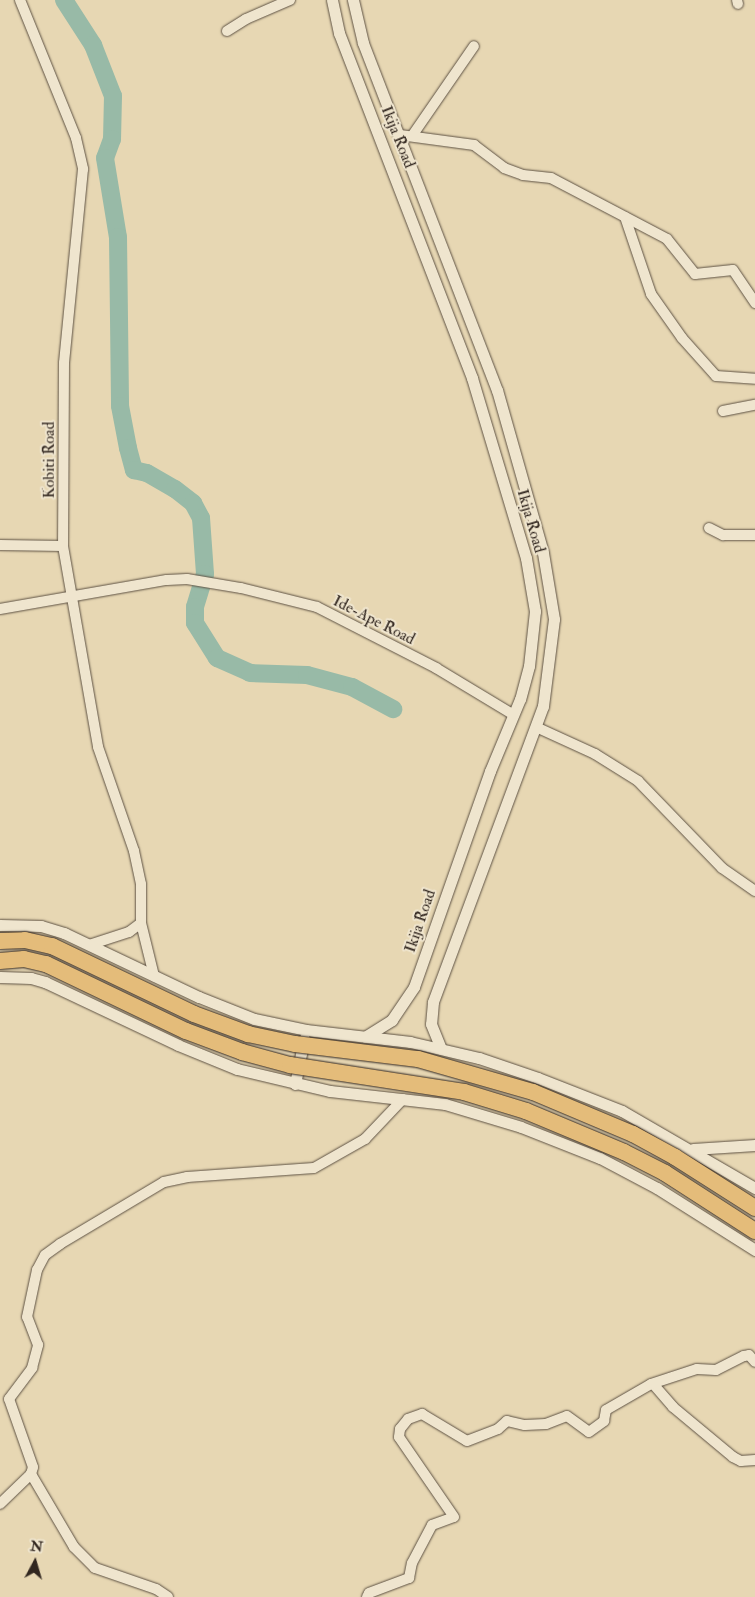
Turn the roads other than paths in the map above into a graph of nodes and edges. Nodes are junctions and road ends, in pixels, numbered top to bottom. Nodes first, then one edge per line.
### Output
1 (20, 0) edge
2 (290, 0) edge
3 (332, 0) edge
4 (353, 0) edge
5 (227, 31) dead end
6 (474, 46) dead end
7 (400, 135) junction
8 (412, 136) junction
9 (625, 217) junction
10 (755, 304) edge
11 (755, 379) edge
12 (755, 405) edge
13 (723, 412) dead end
14 (709, 528) dead end
15 (755, 535) edge
16 (0, 545) edge
17 (63, 546) junction
18 (73, 598) junction
19 (0, 609) edge
20 (514, 715) junction
21 (536, 727) junction
22 (755, 891) edge
23 (141, 924) junction
24 (0, 925) edge
25 (0, 941) edge
26 (89, 945) junction
27 (0, 961) edge
28 (154, 976) junction
29 (0, 977) edge
30 (306, 1030) junction
31 (365, 1037) junction
32 (442, 1049) junction
33 (295, 1084) junction
34 (403, 1099) junction
35 (755, 1145) edge
36 (693, 1149) junction
37 (755, 1188) edge
38 (755, 1208) edge
39 (755, 1231) edge
40 (755, 1250) edge
41 (755, 1362) edge
42 (654, 1385) junction
43 (755, 1460) edge
44 (31, 1474) junction
45 (0, 1504) edge
46 (168, 1597) edge
47 (367, 1597) edge

1 - 17 street, Kobiti Road
2 - 5 street
3 - 20 street, Ikija Road
4 - 7 street, Ikija Road
6 - 8 street
7 - 8 street
7 - 21 street, Ikija Road
8 - 9 street
9 - 10 street
9 - 11 street
12 - 13 street
14 - 15 street
16 - 17 street
17 - 18 street, Kobiti Road
18 - 19 street, Ide-Ape Road
18 - 20 street, Ide-Ape Road
18 - 23 street, Kobiti Road
20 - 31 street, Ikija Road
21 - 22 street
21 - 32 street, Ikija Road
23 - 26 street
23 - 28 street, Kobiti Road
24 - 26 street
25 - 38 highway, bridge
26 - 28 street
27 - 39 highway, bridge
28 - 30 street
29 - 33 street
30 - 31 street
30 - 33 street
31 - 32 street
32 - 36 street
33 - 34 street
34 - 40 street
34 - 44 street
35 - 36 street
36 - 37 street
41 - 42 street
42 - 43 street
42 - 47 street
44 - 45 street
44 - 46 street

